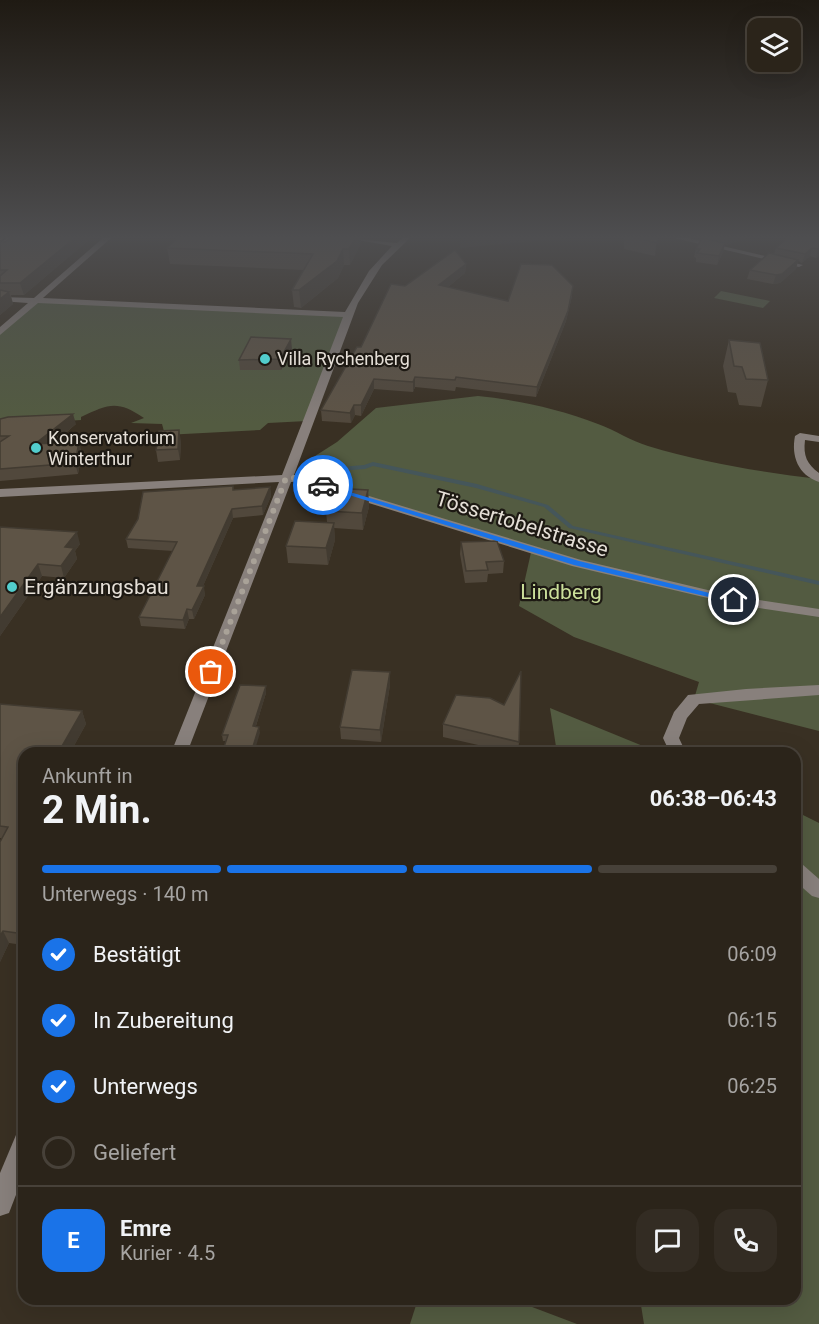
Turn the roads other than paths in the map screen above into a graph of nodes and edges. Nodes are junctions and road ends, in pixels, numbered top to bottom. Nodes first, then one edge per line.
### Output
1 (32, 300) edge
2 (36, 300) junction
3 (355, 300) edge
4 (348, 315) junction
5 (0, 332) edge
6 (819, 438) edge
7 (286, 478) junction
8 (819, 479) edge
9 (0, 493) edge
10 (819, 613) edge
11 (819, 690) edge
12 (181, 747) edge
13 (675, 747) edge
14 (801, 875) edge
15 (819, 890) edge
16 (18, 1158) edge
17 (0, 1204) edge

1 - 2 street
2 - 4 street
2 - 5 street
3 - 4 street
4 - 7 street
6 - 8 street
7 - 9 street, Tössertobelstrasse
7 - 10 street, Tössertobelstrasse
7 - 12 street
11 - 13 street
14 - 15 street
16 - 17 street

